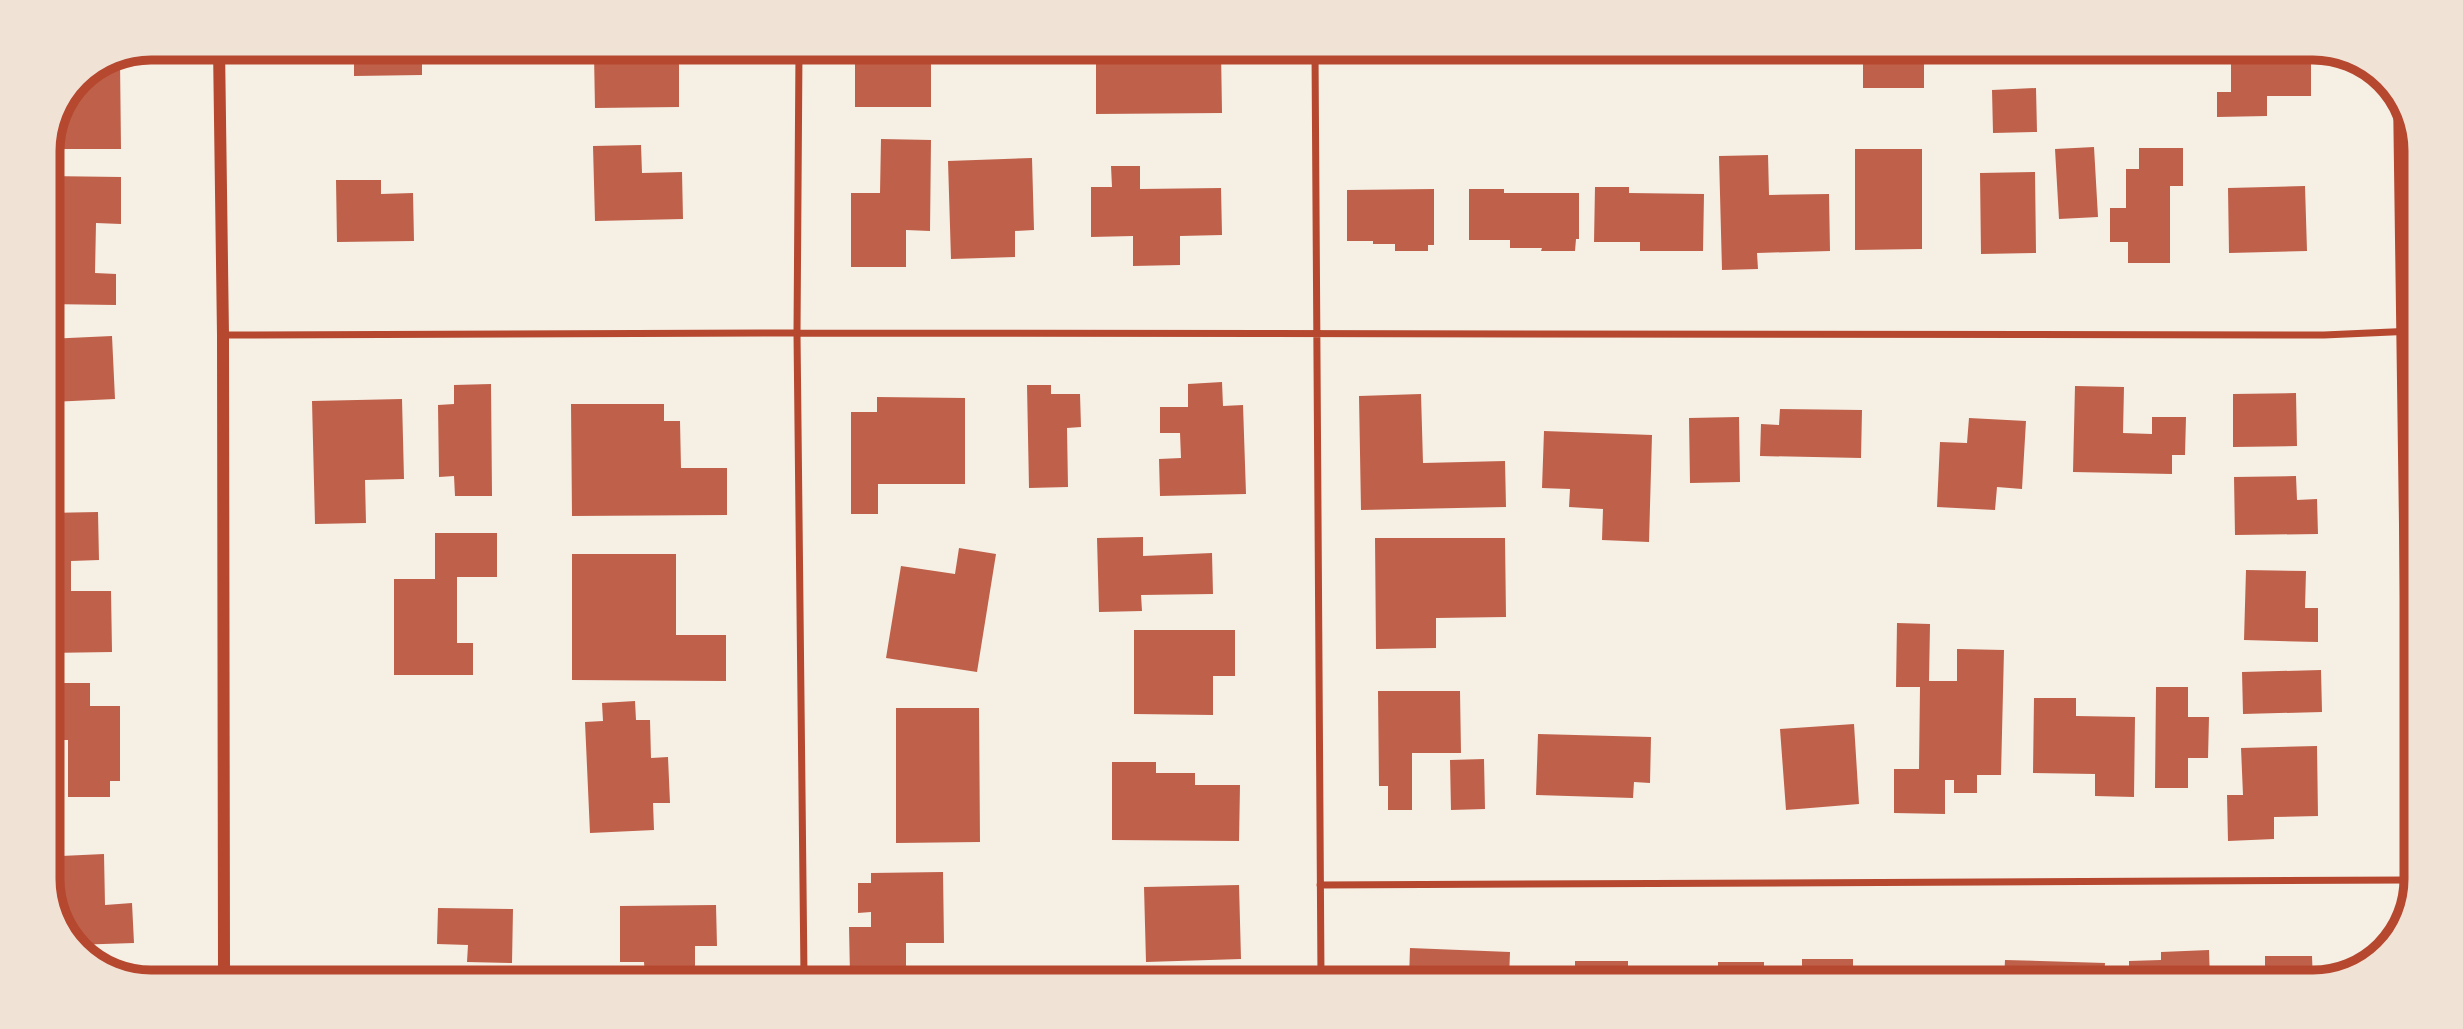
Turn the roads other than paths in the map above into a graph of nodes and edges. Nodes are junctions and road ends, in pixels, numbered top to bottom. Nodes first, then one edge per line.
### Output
1 (219, 60) edge
2 (799, 60) edge
3 (1315, 60) edge
4 (2400, 126) edge
5 (2403, 202) edge
6 (2403, 331) edge
7 (797, 333) junction
8 (1317, 334) junction
9 (223, 335) junction
10 (2404, 880) edge
11 (1320, 885) junction
12 (224, 970) edge
13 (804, 970) edge
14 (1321, 970) edge

1 - 9 street
2 - 7 street
3 - 8 street
4 - 5 street
6 - 8 street
7 - 8 street
7 - 9 street
7 - 13 street
8 - 11 street
9 - 12 street
10 - 11 street
11 - 14 street

